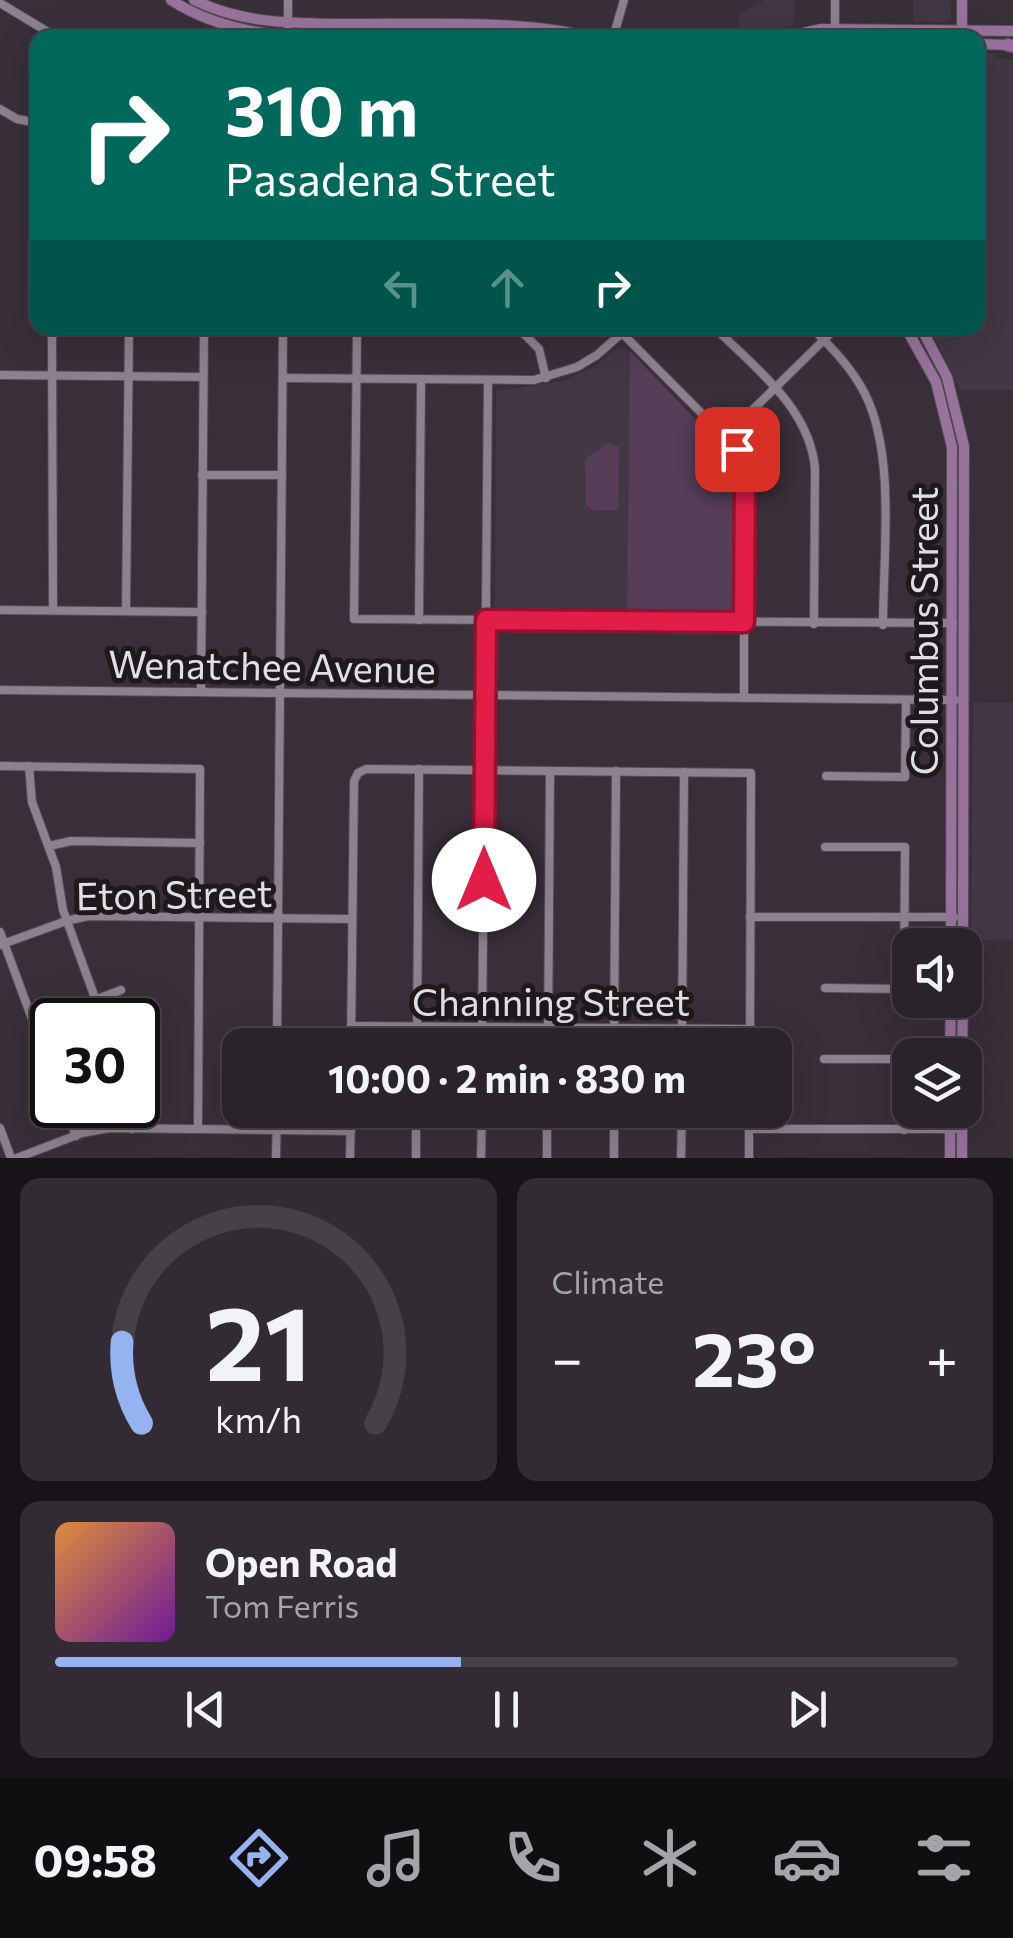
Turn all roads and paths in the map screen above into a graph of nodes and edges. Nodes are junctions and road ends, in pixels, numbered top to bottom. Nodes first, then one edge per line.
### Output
1 (171, 0) edge
2 (194, 0) edge
3 (288, 0) edge
4 (624, 0) edge
5 (835, 0) edge
6 (962, 0) edge
7 (0, 3) edge
8 (45, 30) edge
9 (267, 30) edge
10 (282, 30) edge
11 (288, 30) edge
12 (386, 30) edge
13 (549, 30) edge
14 (615, 30) edge
15 (835, 30) edge
16 (962, 30) edge
17 (985, 38) edge
18 (1012, 42) edge
19 (985, 44) edge
20 (0, 109) edge
21 (30, 121) edge
22 (52, 335) edge
23 (129, 335) edge
24 (204, 335) edge
25 (283, 335) edge
26 (357, 335) edge
27 (525, 335) edge
28 (614, 335) edge
29 (624, 335) edge
30 (722, 335) edge
31 (819, 335) edge
32 (829, 335) edge
33 (910, 335) edge
34 (925, 335) edge
35 (824, 340) junction
36 (0, 375) edge
37 (55, 375) junction
38 (128, 376) junction
39 (203, 377) junction
40 (283, 378) junction
41 (356, 378) junction
42 (546, 378) junction
43 (421, 379) junction
44 (488, 380) junction
45 (775, 388) junction
46 (726, 437) junction
47 (202, 474) junction
48 (282, 475) junction
49 (0, 610) edge
50 (53, 610) junction
51 (126, 612) junction
52 (202, 612) junction
53 (419, 620) junction
54 (486, 620) junction
55 (744, 622) junction
56 (814, 624) junction
57 (883, 624) junction
58 (952, 624) junction
59 (0, 690) edge
60 (201, 692) junction
61 (280, 693) junction
62 (485, 695) junction
63 (744, 698) junction
64 (906, 700) junction
65 (958, 700) junction
66 (0, 766) edge
67 (30, 766) junction
68 (419, 769) junction
69 (485, 770) junction
70 (550, 771) junction
71 (616, 772) junction
72 (684, 772) junction
73 (826, 776) dead end
74 (200, 843) junction
75 (49, 846) junction
76 (826, 847) dead end
77 (199, 917) junction
78 (750, 917) junction
79 (957, 917) junction
80 (278, 918) junction
81 (905, 918) junction
82 (352, 919) junction
83 (66, 920) junction
84 (955, 928) edge
85 (959, 928) edge
86 (0, 932) edge
87 (2, 944) edge
88 (825, 988) dead end
89 (121, 990) dead end
90 (94, 998) edge
91 (100, 998) edge
92 (30, 1016) edge
93 (352, 1026) joint
94 (417, 1027) junction
95 (482, 1027) junction
96 (277, 1028) edge
97 (548, 1028) joint
98 (614, 1028) edge
99 (682, 1028) edge
100 (750, 1028) edge
101 (824, 1059) dead end
102 (0, 1128) edge
103 (73, 1128) edge
104 (132, 1128) joint
105 (350, 1128) edge
106 (416, 1128) edge
107 (482, 1128) edge
108 (547, 1128) edge
109 (614, 1128) edge
110 (682, 1128) edge
111 (198, 1130) junction
112 (276, 1130) junction
113 (749, 1130) joint
114 (904, 1130) junction
115 (956, 1130) junction
116 (350, 1131) junction
117 (76, 1136) junction
118 (14, 1158) edge
119 (276, 1158) edge
120 (350, 1158) edge
121 (416, 1158) edge
122 (481, 1158) edge
123 (547, 1158) edge
124 (614, 1158) edge
125 (681, 1158) edge
126 (749, 1158) edge
127 (950, 1158) edge
128 (962, 1158) edge

1 - 9 main road
2 - 10 main road
3 - 11 street
4 - 14 street
5 - 15 street
6 - 16 main road
7 - 8 street
12 - 13 main road
17 - 18 main road
18 - 19 main road
20 - 21 street
22 - 37 street
23 - 38 street
24 - 39 street
25 - 40 street
26 - 41 street
27 - 42 street
28 - 42 street
29 - 46 street
30 - 45 street
31 - 35 street
32 - 35 street
33 - 58 main road, Columbus Street
34 - 65 main road, Columbus Street
35 - 45 street
35 - 57 street
36 - 37 street
37 - 38 street
37 - 50 street
38 - 39 street
38 - 51 street
39 - 47 street
40 - 41 street
40 - 48 street
41 - 43 street
41 - 53 street
42 - 44 street
43 - 44 street
43 - 53 street
44 - 54 street
45 - 46 street
45 - 56 street
46 - 55 street
47 - 48 street
47 - 52 street
48 - 61 street
49 - 50 street
50 - 51 street
51 - 52 street
52 - 60 street
53 - 54 street
54 - 55 street
54 - 62 street
55 - 56 street
55 - 63 street
56 - 57 street
57 - 58 street
58 - 65 main road, Columbus Street
59 - 60 street, Wenatchee Avenue
60 - 61 street, Wenatchee Avenue
61 - 62 street, Wenatchee Avenue
61 - 80 street
62 - 63 street, Wenatchee Avenue
62 - 69 street
63 - 64 street, Wenatchee Avenue
64 - 65 street, Wenatchee Avenue
64 - 73 street
65 - 79 main road, Columbus Street
66 - 67 street
67 - 74 street
67 - 75 street
68 - 69 street
68 - 82 street
68 - 94 street
69 - 70 street
69 - 95 street
70 - 71 street
70 - 97 street
71 - 72 street
71 - 98 street
72 - 78 street
72 - 99 street
74 - 75 street
74 - 77 street
75 - 83 street
76 - 81 street
77 - 80 street, Eton Street
77 - 83 street, Eton Street
77 - 111 street
78 - 81 street
78 - 100 street
79 - 81 street
79 - 84 main road, Columbus Street
79 - 85 main road, Columbus Street
80 - 82 street, Eton Street
80 - 96 street
81 - 88 street
82 - 93 street
83 - 87 street, Eton Street
83 - 90 street
86 - 87 street
87 - 92 street
89 - 91 street
93 - 94 street, Channing Street
94 - 95 street, Channing Street
95 - 97 street, Channing Street
101 - 114 street
102 - 118 street
103 - 117 street
104 - 111 street
104 - 117 street
105 - 116 street
106 - 121 street
107 - 122 street
108 - 123 street
109 - 124 street
110 - 125 street
111 - 112 street
112 - 116 street
112 - 119 street
113 - 114 street
113 - 126 street
114 - 115 street
115 - 127 main road
115 - 128 main road
116 - 120 street
117 - 118 street

